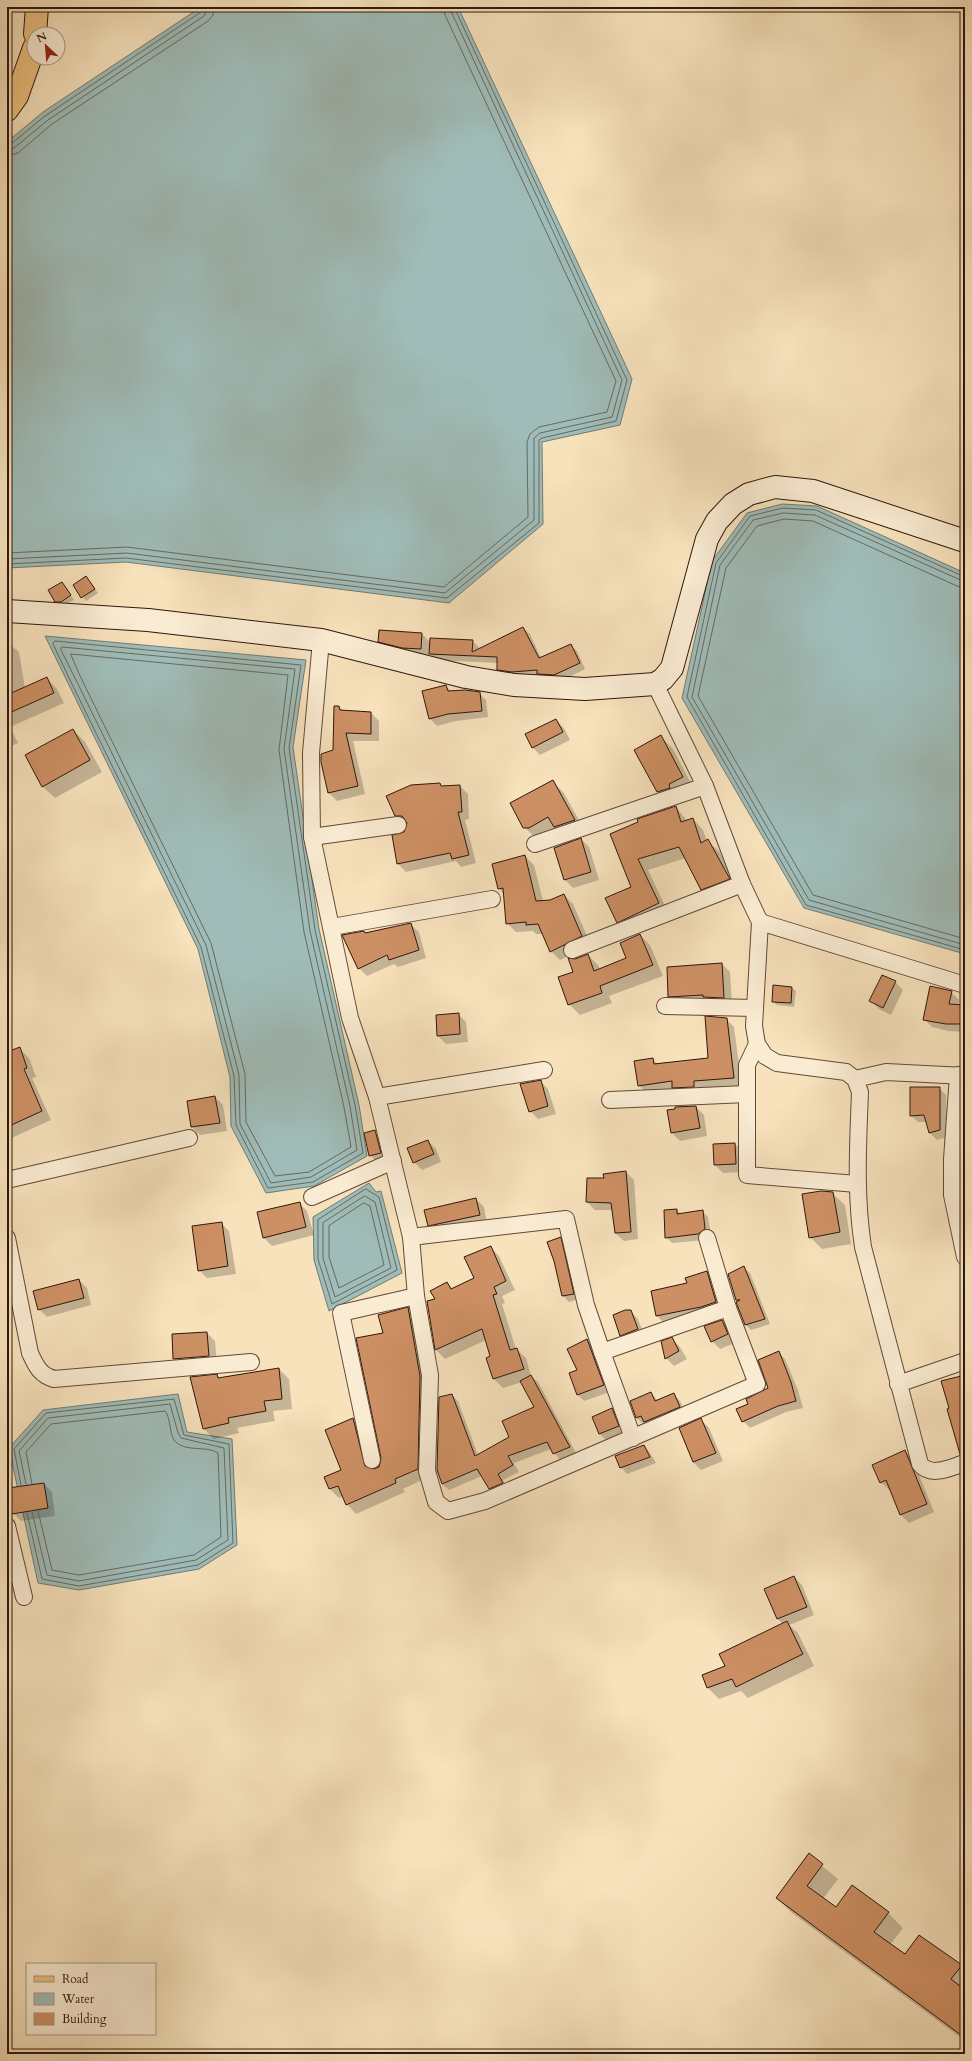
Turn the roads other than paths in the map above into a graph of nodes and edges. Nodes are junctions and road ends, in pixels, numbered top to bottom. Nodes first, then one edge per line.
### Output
1 (37, 7) edge
2 (36, 26) edge
3 (28, 66) edge
4 (7, 110) edge
5 (965, 541) edge
6 (7, 611) edge
7 (321, 640) junction
8 (655, 684) junction
9 (705, 786) junction
10 (398, 825) dead end
11 (312, 837) junction
12 (535, 844) dead end
13 (742, 884) junction
14 (492, 899) dead end
15 (760, 922) junction
16 (332, 927) junction
17 (572, 950) dead end
18 (965, 985) edge
19 (665, 1006) dead end
20 (755, 1008) junction
21 (758, 1044) junction
22 (544, 1070) dead end
23 (962, 1075) edge
24 (855, 1079) junction
25 (747, 1094) junction
26 (377, 1097) junction
27 (610, 1100) dead end
28 (189, 1138) dead end
29 (393, 1161) junction
30 (7, 1180) edge
31 (857, 1184) junction
32 (312, 1197) dead end
33 (411, 1237) junction
34 (7, 1238) edge
35 (707, 1238) dead end
36 (965, 1257) edge
37 (416, 1296) junction
38 (728, 1308) junction
39 (602, 1352) junction
40 (965, 1361) edge
41 (251, 1362) dead end
42 (898, 1384) junction
43 (633, 1438) junction
44 (372, 1460) dead end
45 (965, 1463) edge
46 (7, 1526) edge
47 (24, 1597) dead end

1 - 2 main road
3 - 4 main road
5 - 8 street
6 - 7 street
7 - 8 street
7 - 11 street
8 - 9 street
9 - 12 street
9 - 13 street
10 - 11 street
11 - 16 street
13 - 15 street
13 - 17 street
14 - 16 street
15 - 18 street
15 - 20 street
16 - 26 street
19 - 20 street
20 - 21 street
21 - 24 street
21 - 25 street
22 - 26 street
23 - 24 street
23 - 36 street
24 - 31 street
25 - 27 street
25 - 31 street
26 - 29 street
28 - 30 street
29 - 32 street
29 - 33 street
31 - 42 street
33 - 37 street
33 - 39 street
34 - 41 street
35 - 38 street
37 - 43 street
37 - 44 street
38 - 39 street
38 - 43 street
39 - 43 street
40 - 42 street
42 - 45 street
46 - 47 street

